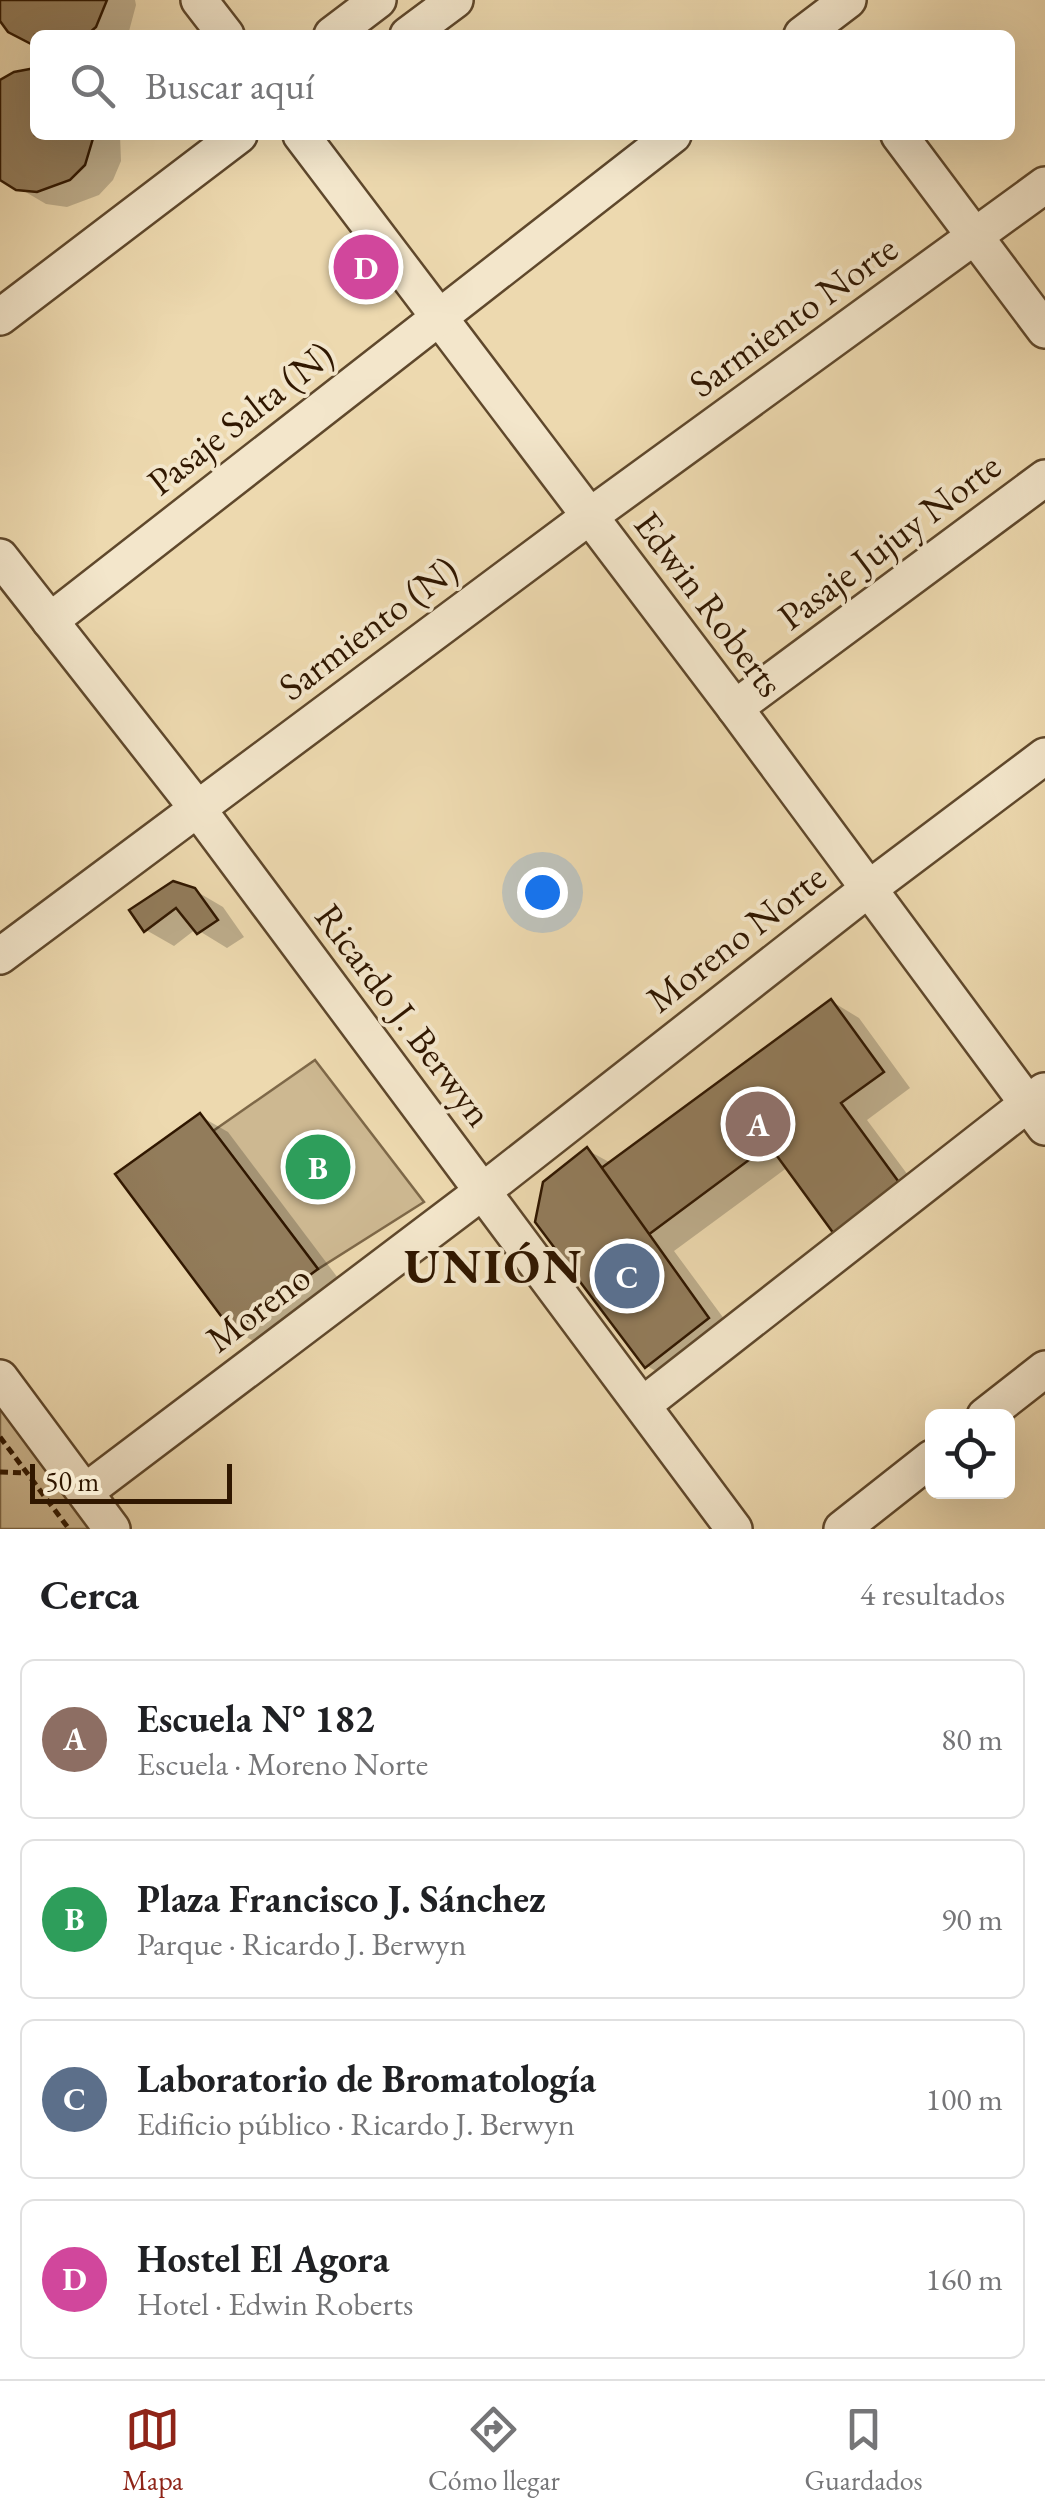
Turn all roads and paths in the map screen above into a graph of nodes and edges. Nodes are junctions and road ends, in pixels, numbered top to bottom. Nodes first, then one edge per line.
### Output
1 (199, 0) edge
2 (378, 0) edge
3 (455, 0) edge
4 (848, 0) edge
5 (810, 23) edge
6 (222, 30) edge
7 (339, 30) edge
8 (415, 30) edge
9 (232, 140) edge
10 (305, 140) edge
11 (667, 140) edge
12 (903, 140) edge
13 (1045, 185) edge
14 (974, 237) junction
15 (5, 300) edge
16 (439, 317) junction
17 (1045, 330) edge
18 (1045, 478) edge
19 (590, 516) junction
20 (0, 557) edge
21 (50, 621) junction
22 (735, 708) junction
23 (1045, 756) edge
24 (197, 808) junction
25 (867, 890) junction
26 (0, 956) edge
27 (1039, 1107) edge
28 (483, 1191) junction
29 (1045, 1369) edge
30 (0, 1378) edge
31 (644, 1404) junction
32 (994, 1409) edge
33 (0, 1437) edge
34 (925, 1464) edge
35 (0, 1472) edge
36 (26, 1473) junction
37 (85, 1492) junction
38 (63, 1521) junction
39 (53, 1529) edge
40 (69, 1529) edge
41 (112, 1529) edge
42 (734, 1529) edge
43 (842, 1529) edge

1 - 6 street
2 - 7 street
3 - 8 street
4 - 5 street
9 - 15 street
10 - 16 street, Edwin Roberts
11 - 16 street, Pasaje Salta (N)
12 - 14 street
13 - 14 street, Sarmiento Norte
14 - 17 street
14 - 19 street, Sarmiento Norte
16 - 19 street, Edwin Roberts
16 - 21 street, Pasaje Salta (N)
18 - 22 street, Pasaje Jujuy Norte
19 - 22 street, Edwin Roberts
19 - 24 street, Sarmiento (N)
20 - 21 street, Ricardo J. Berwyn
21 - 24 street, Ricardo J. Berwyn
22 - 25 street, Edwin Roberts
23 - 25 street, Moreno Norte
24 - 26 street, Sarmiento (N)
24 - 28 street, Ricardo J. Berwyn
25 - 27 street, Edwin Roberts
25 - 28 street, Moreno Norte
27 - 31 street
28 - 31 street, Ricardo J. Berwyn
28 - 37 street, Moreno
29 - 32 street
30 - 37 street
31 - 42 street, Ricardo J. Berwyn
33 - 36 path
34 - 43 street
35 - 36 path
36 - 38 path
37 - 41 street
38 - 39 path
38 - 40 path

